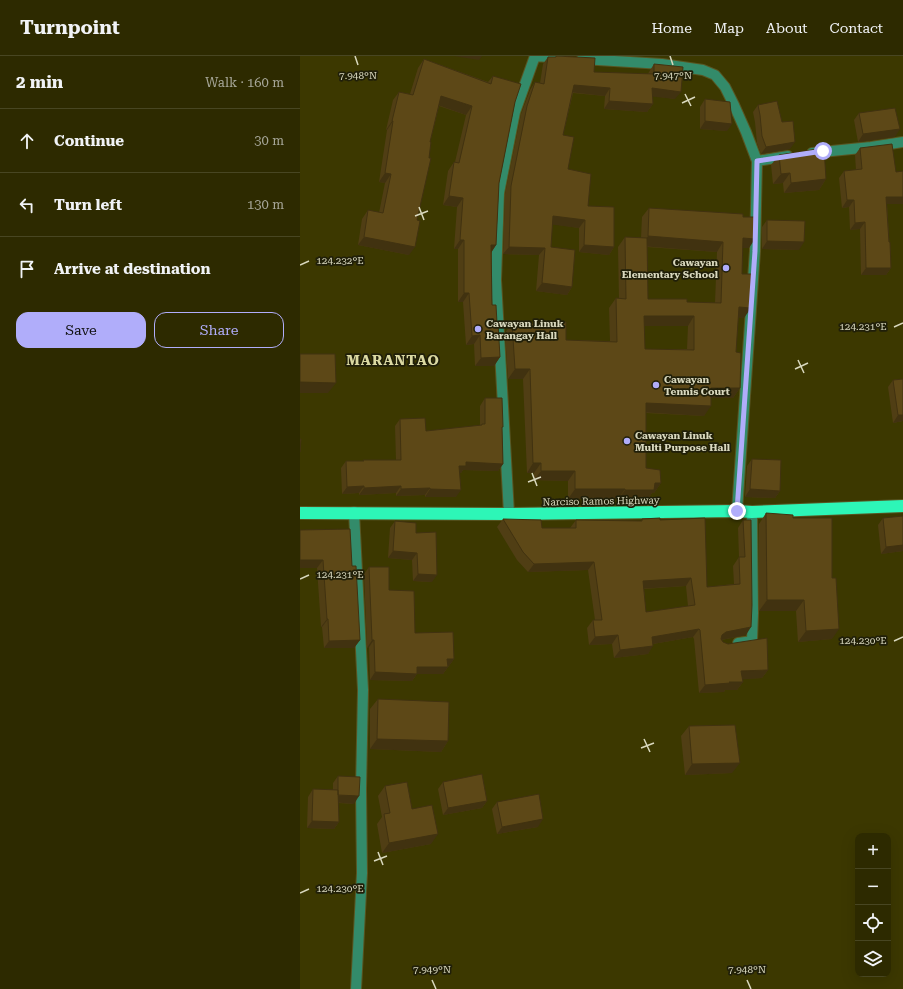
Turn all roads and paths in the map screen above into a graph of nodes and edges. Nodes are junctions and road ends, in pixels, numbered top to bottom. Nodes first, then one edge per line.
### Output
1 (535, 56) edge
2 (903, 142) edge
3 (757, 161) junction
4 (903, 506) edge
5 (737, 511) junction
6 (354, 512) junction
7 (752, 512) junction
8 (300, 513) edge
9 (510, 514) junction
10 (729, 645) edge
11 (356, 989) edge

1 - 3 street
1 - 9 street
2 - 3 street
3 - 5 street
4 - 7 highway, Narciso Ramos Highway
5 - 7 highway, Narciso Ramos Highway
5 - 9 highway, Narciso Ramos Highway
6 - 8 highway, Narciso Ramos Highway
6 - 9 highway, Narciso Ramos Highway
6 - 11 street
7 - 10 street

